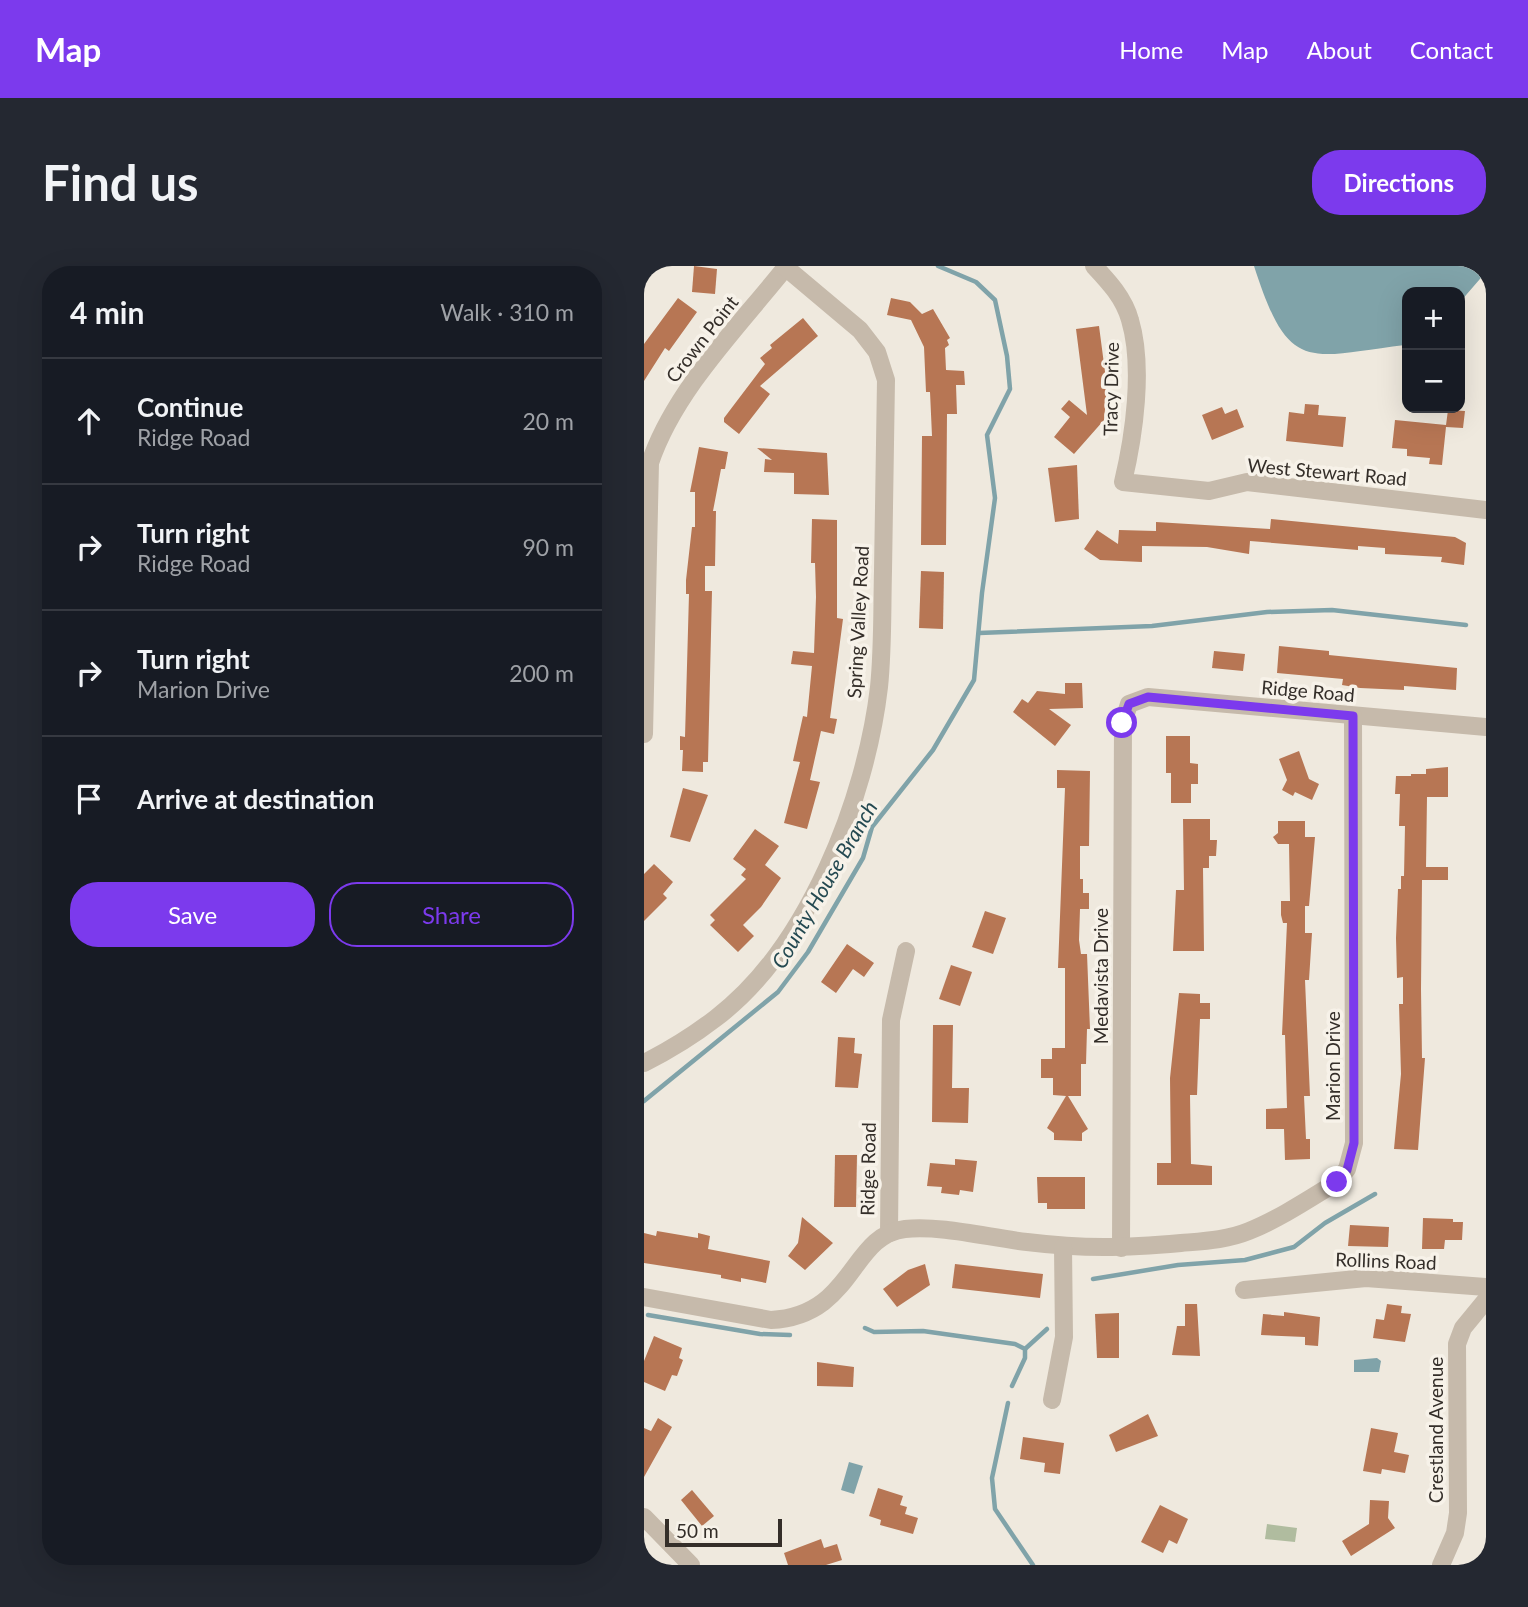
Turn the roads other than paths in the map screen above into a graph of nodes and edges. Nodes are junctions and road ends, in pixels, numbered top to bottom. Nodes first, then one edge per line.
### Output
1 (1094, 266) edge
2 (785, 267) edge
3 (1123, 482) joint
4 (1486, 510) edge
5 (1129, 704) joint
6 (1353, 716) junction
7 (1486, 727) edge
8 (644, 734) edge
9 (906, 951) dead end
10 (644, 1063) edge
11 (889, 1233) junction
12 (1063, 1247) junction
13 (1121, 1248) junction
14 (1486, 1287) edge
15 (1244, 1290) dead end
16 (644, 1297) edge
17 (1486, 1300) edge
18 (1052, 1399) dead end
19 (644, 1517) edge
20 (691, 1565) edge
21 (1441, 1565) edge

1 - 3 street, Tracy Drive
2 - 8 street, Crown Point
2 - 10 street, Spring Valley Road
3 - 4 street, West Stewart Road
5 - 6 street, Ridge Road
5 - 13 street, Medavista Drive
6 - 7 street, Ridge Road
6 - 13 street, Marion Drive
9 - 11 street, Ridge Road
11 - 12 street
11 - 16 street, Ridge Road
12 - 13 street
12 - 18 street
14 - 15 street, Rollins Road
17 - 21 street, Crestland Avenue
19 - 20 street

